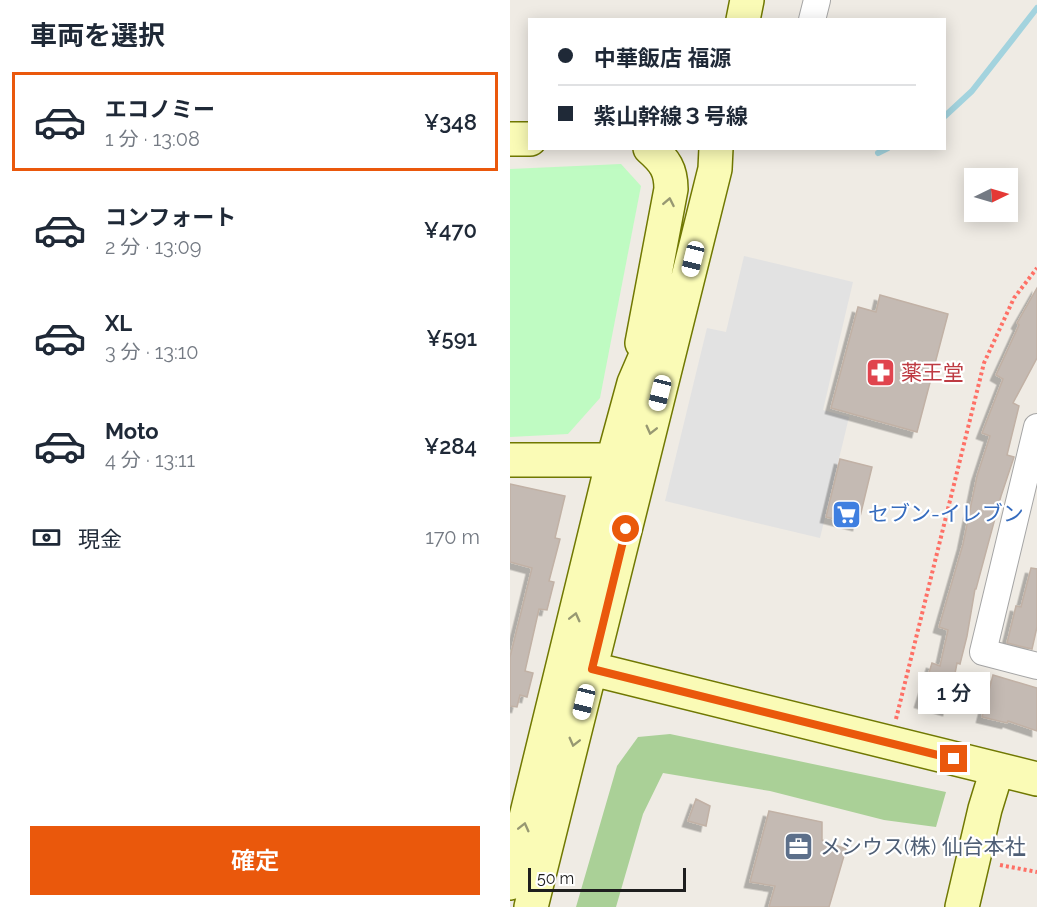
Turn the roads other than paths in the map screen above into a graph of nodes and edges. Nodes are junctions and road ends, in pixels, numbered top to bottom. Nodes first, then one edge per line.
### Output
1 (747, 0) edge
2 (817, 0) edge
3 (743, 18) edge
4 (812, 18) edge
5 (528, 139) edge
6 (510, 140) edge
7 (652, 150) edge
8 (707, 150) edge
9 (716, 150) edge
10 (634, 383) junction
11 (1037, 428) edge
12 (510, 460) edge
13 (613, 460) junction
14 (578, 666) junction
15 (1037, 666) edge
16 (997, 770) junction
17 (1037, 779) edge
18 (510, 883) edge
19 (531, 907) edge
20 (962, 907) edge

1 - 3 main road
2 - 4 street
5 - 6 main road
10 -> 7 main road
8 - 10 main road
9 -> 14 main road
10 - 13 main road
11 - 15 street
12 - 13 main road
14 -> 13 main road
14 - 16 main road
18 -> 14 main road
14 -> 19 main road
16 - 17 main road
16 - 20 main road

